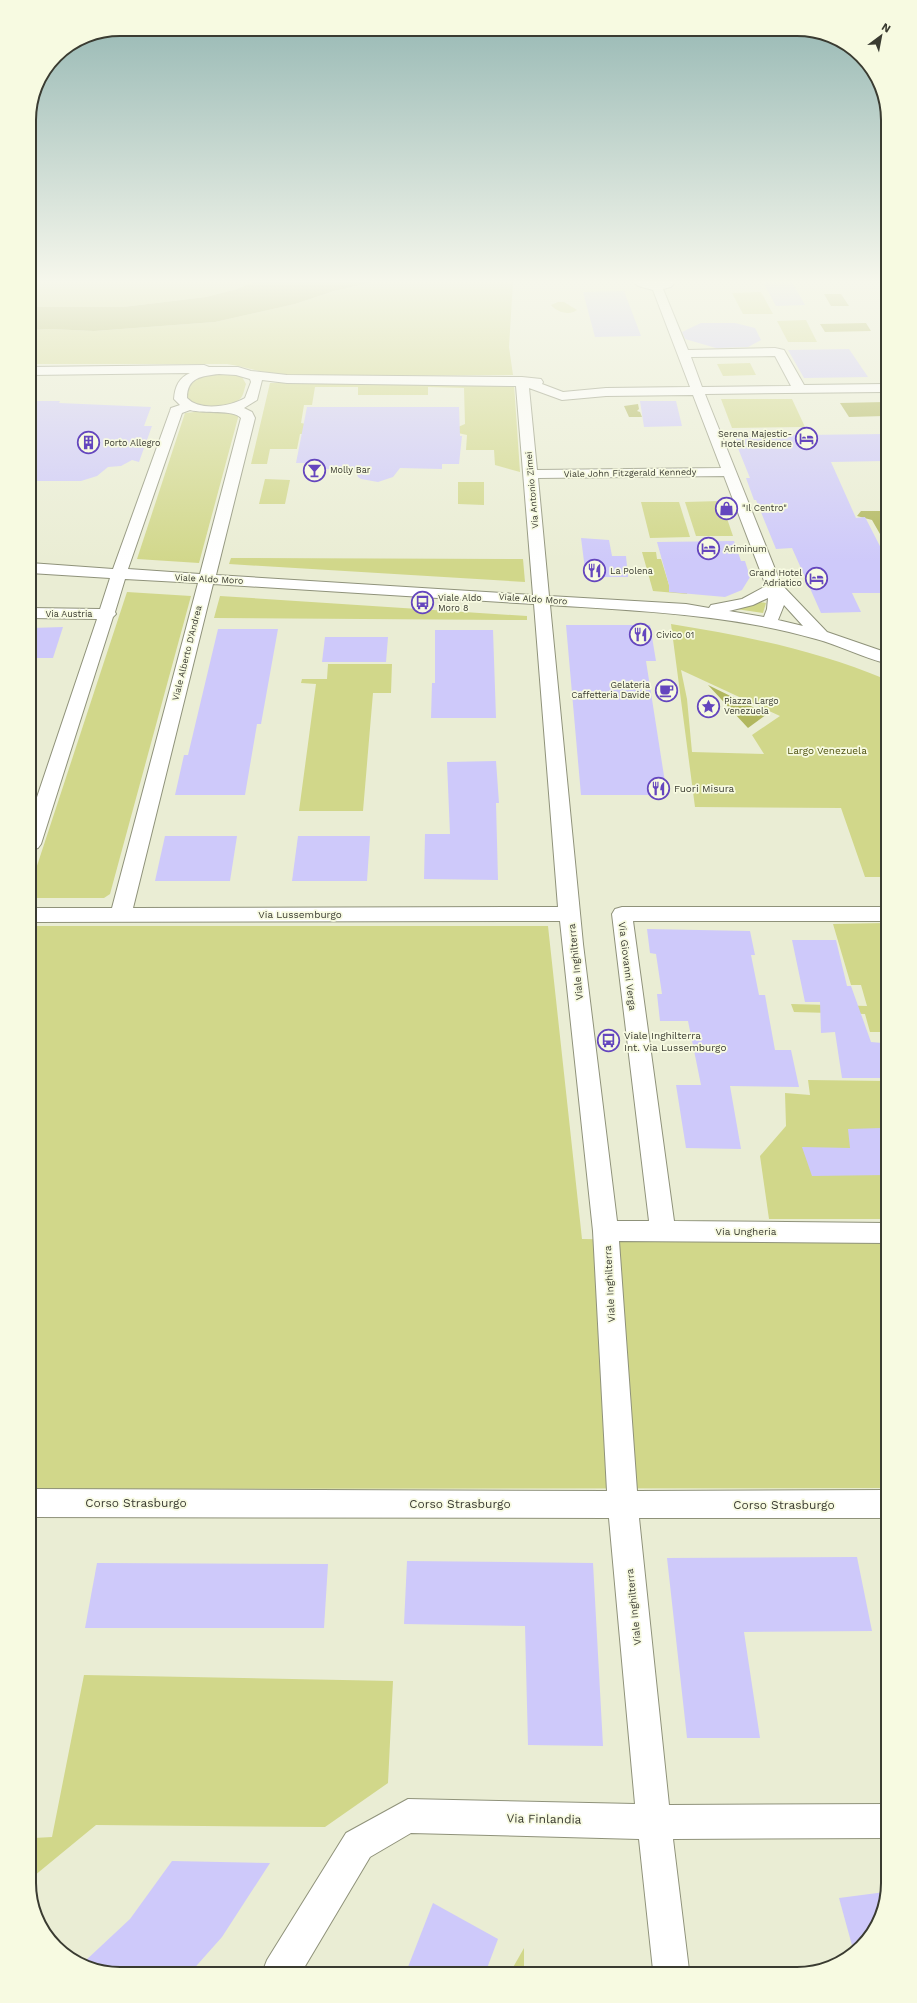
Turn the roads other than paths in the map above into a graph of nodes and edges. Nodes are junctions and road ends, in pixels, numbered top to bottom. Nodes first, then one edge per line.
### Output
1 (170, 375) edge
2 (194, 375) edge
3 (246, 375) edge
4 (691, 375) edge
5 (792, 375) edge
6 (254, 380) junction
7 (522, 381) junction
8 (184, 382) junction
9 (881, 388) edge
10 (800, 390) junction
11 (698, 392) junction
12 (189, 406) junction
13 (226, 409) junction
14 (729, 472) junction
15 (530, 474) junction
16 (36, 568) edge
17 (119, 573) junction
18 (206, 579) junction
19 (775, 587) junction
20 (540, 599) junction
21 (686, 609) junction
22 (36, 613) edge
23 (108, 614) junction
24 (768, 623) junction
25 (821, 635) junction
26 (881, 657) edge
27 (36, 829) edge
28 (570, 914) junction
29 (881, 914) edge
30 (36, 915) edge
31 (121, 915) junction
32 (606, 1231) junction
33 (663, 1231) junction
34 (881, 1233) edge
35 (36, 1503) edge
36 (623, 1504) junction
37 (881, 1504) edge
38 (881, 1821) edge
39 (654, 1822) junction
40 (284, 1967) edge
41 (671, 1967) edge

1 - 8 street
2 - 8 street
3 - 6 street
4 - 11 street
5 - 10 street
6 - 7 street
6 - 13 street
7 - 11 street
7 - 15 street, Via Antonio Zimei
8 - 12 street
9 - 10 street
10 - 11 street
11 - 14 street
12 - 13 street
12 - 17 street
13 - 18 street, Viale Alberto D'Andrea
14 - 15 street, Viale John Fitzgerald Kennedy
14 - 19 street
15 - 20 street, Via Antonio Zimei
16 - 17 street, Viale Aldo Moro
17 - 18 street, Viale Aldo Moro
17 - 23 street
18 - 20 street, Viale Aldo Moro
18 - 31 street, Viale Alberto D'Andrea
19 - 21 street
19 - 24 street
19 - 25 street
20 - 21 street, Viale Aldo Moro
20 - 28 street, Viale Inghilterra
21 - 24 street, Viale Aldo Moro
22 - 23 street, Via Austria
23 - 27 street
24 - 25 street, Viale Aldo Moro
25 - 26 street, Viale Aldo Moro
28 - 31 street, Via Lussemburgo
28 - 32 street, Viale Inghilterra
29 - 33 street, Via Giovanni Verga
30 - 31 street, Via Lussemburgo
32 - 33 street, Via Ungheria
32 - 36 street, Viale Inghilterra
33 - 34 street, Via Ungheria
35 - 36 street, Corso Strasburgo
36 - 37 street, Corso Strasburgo
36 - 39 street, Viale Inghilterra
38 - 39 street, Via Finlandia
39 - 40 street, Via Finlandia
39 - 41 street, Viale Inghilterra

